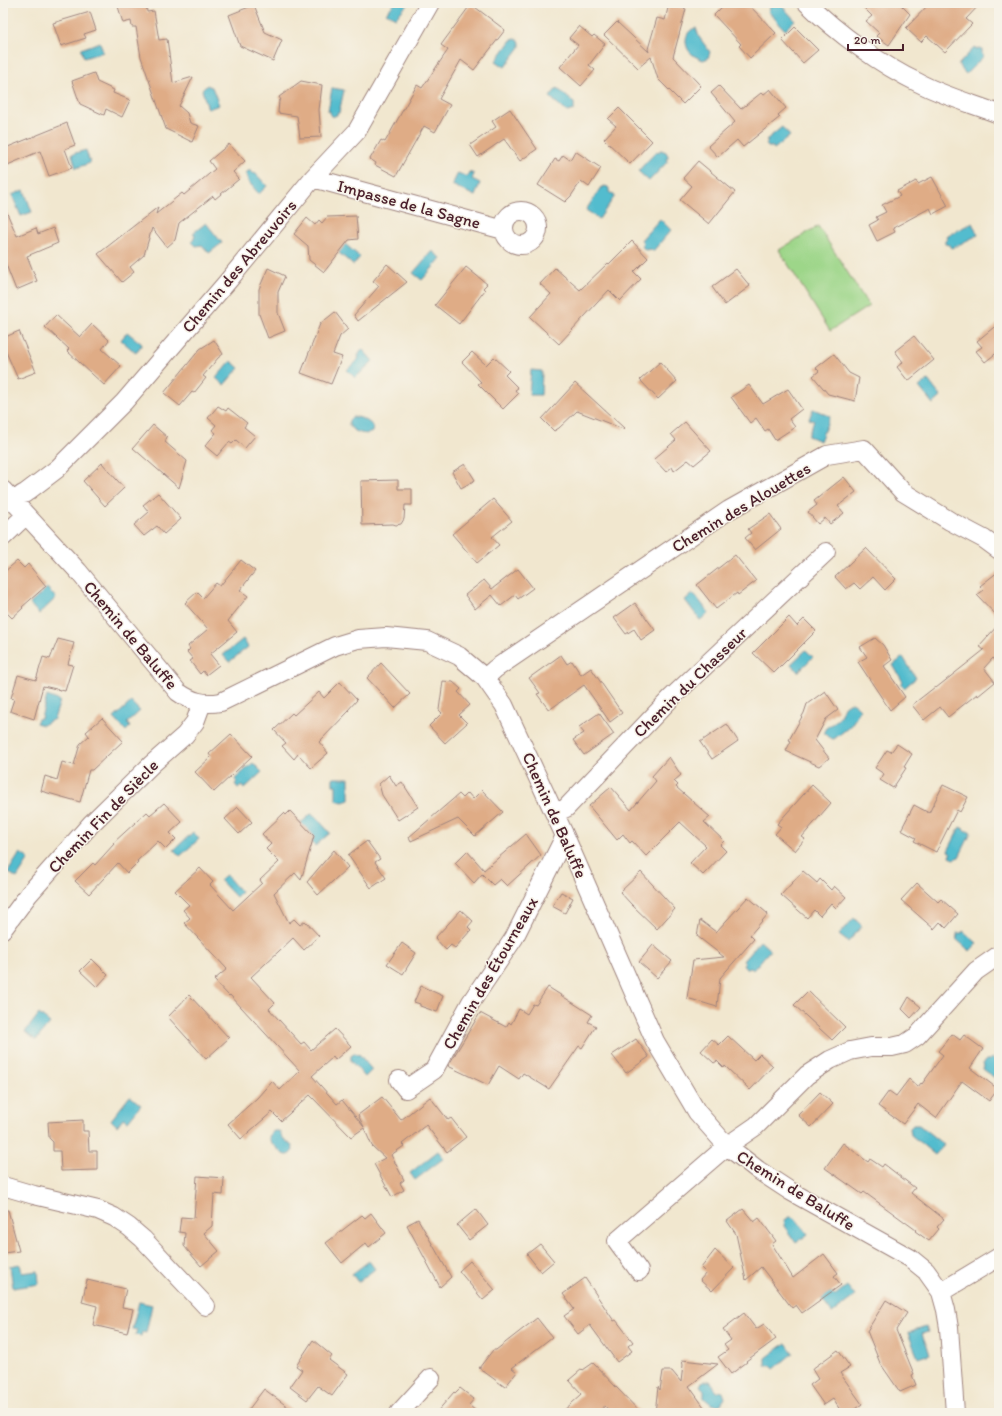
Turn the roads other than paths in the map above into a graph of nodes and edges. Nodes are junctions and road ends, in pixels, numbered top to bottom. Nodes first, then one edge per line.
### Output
1 (430, 3) edge
2 (807, 3) edge
3 (999, 114) edge
4 (313, 178) junction
5 (504, 230) dead end
6 (9, 496) edge
7 (26, 515) junction
8 (3, 537) edge
9 (999, 550) edge
10 (826, 552) dead end
11 (485, 678) junction
12 (202, 703) junction
13 (555, 813) junction
14 (565, 836) junction
15 (3, 929) edge
16 (999, 955) edge
17 (399, 1080) dead end
18 (728, 1146) junction
19 (3, 1186) edge
20 (999, 1257) edge
21 (639, 1271) dead end
22 (941, 1292) junction
23 (206, 1306) dead end
24 (431, 1378) dead end
25 (399, 1413) edge
26 (955, 1413) edge

1 - 4 street, Chemin des Abreuvoirs
2 - 3 street
4 - 5 street, Impasse de la Sagne
4 - 6 street, Chemin des Abreuvoirs
6 - 7 street, Chemin de Baluffe
7 - 8 street
7 - 12 street, Chemin de Baluffe
9 - 11 street, Chemin des Alouettes
10 - 13 street, Chemin du Chasseur
11 - 12 street, Chemin de Baluffe
11 - 13 street, Chemin de Baluffe
12 - 15 street, Chemin Fin de Siècle
13 - 14 street, Chemin de Baluffe
14 - 17 street, Chemin des Étourneaux
14 - 18 street, Chemin de Baluffe
16 - 18 street
18 - 21 street
18 - 22 street, Chemin de Baluffe
19 - 23 street
20 - 22 street
22 - 26 street, Chemin de Baluffe
24 - 25 street

